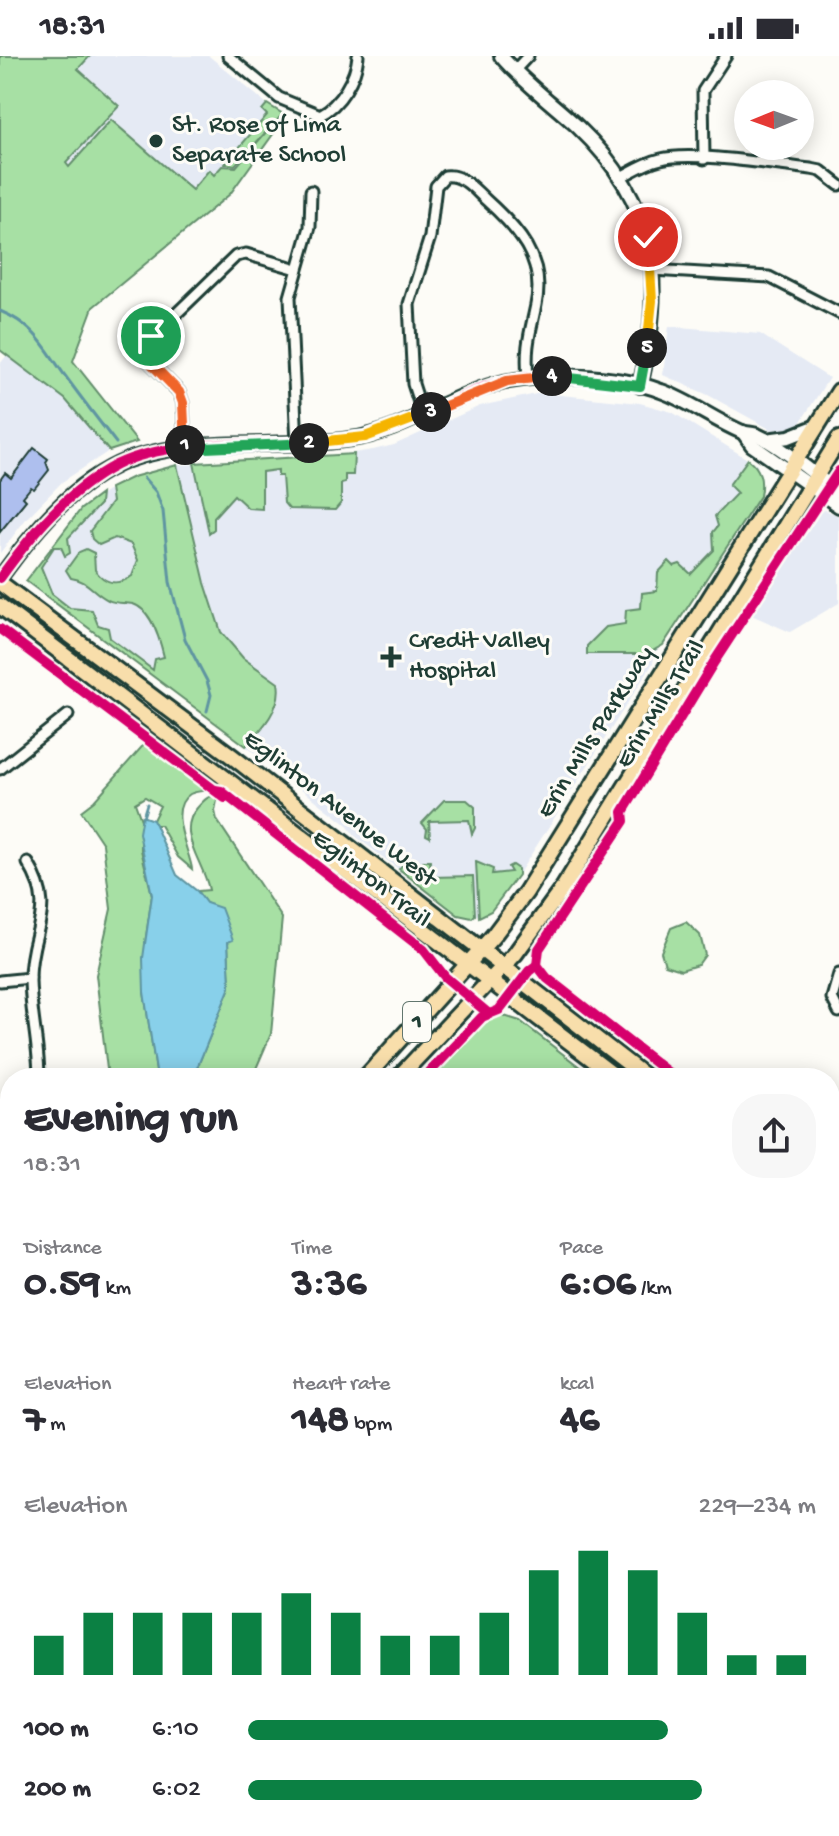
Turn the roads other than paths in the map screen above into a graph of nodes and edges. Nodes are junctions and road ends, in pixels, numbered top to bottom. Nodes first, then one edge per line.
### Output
1 (228, 56) edge
2 (358, 56) edge
3 (501, 56) edge
4 (528, 56) edge
5 (726, 56) edge
6 (514, 71) junction
7 (704, 159) junction
8 (621, 177) junction
9 (839, 185) edge
10 (311, 191) dead end
11 (297, 269) junction
12 (652, 270) junction
13 (839, 313) edge
14 (528, 377) junction
15 (640, 386) junction
16 (839, 391) edge
17 (423, 415) junction
18 (817, 426) junction
19 (743, 432) junction
20 (839, 439) edge
21 (766, 440) junction
22 (297, 443) junction
23 (185, 449) junction
24 (792, 466) junction
25 (813, 481) junction
26 (839, 492) edge
27 (839, 506) edge
28 (0, 580) edge
29 (0, 606) edge
30 (68, 715) dead end
31 (0, 769) edge
32 (28, 863) dead end
33 (480, 951) junction
34 (468, 965) junction
35 (502, 968) junction
36 (839, 974) edge
37 (30, 978) junction
38 (0, 981) edge
39 (489, 981) junction
40 (839, 1012) edge
41 (38, 1068) edge
42 (374, 1068) edge
43 (407, 1068) edge
44 (604, 1068) edge
45 (634, 1068) edge

1 - 2 street
3 - 6 street
4 - 6 street
5 - 7 street
6 - 8 street
7 - 8 street
7 - 9 street
8 - 12 street
10 - 11 street
11 - 22 street
11 - 23 street
12 - 13 street
12 - 15 street
14 - 15 street
14 - 17 street
14 - 17 street
15 - 19 street
16 - 18 main road, Erin Mills Parkway / 1
17 - 22 street
18 - 21 street
18 - 24 main road, Erin Mills Parkway / 1
19 - 21 street
19 - 24 street
20 - 25 main road, Erin Mills Parkway / 1
21 - 24 street
22 - 23 street
23 - 28 street
24 - 25 street
24 - 33 main road, Erin Mills Parkway / 1
25 - 26 street
25 - 27 street
25 - 35 main road, Erin Mills Parkway / 1
28 - 33 main road, Eglinton Avenue West
29 - 34 main road, Eglinton Avenue West
30 - 31 street
32 - 37 street
33 - 34 main road, Erin Mills Parkway / 1
33 - 35 main road, Eglinton Avenue West
34 - 39 main road, Eglinton Avenue West
34 - 42 main road, Erin Mills Parkway / 1
35 - 39 main road, Erin Mills Parkway / 1
35 - 45 main road, Eglinton Avenue West
36 - 40 street
37 - 38 street
37 - 41 street
39 - 43 main road, Erin Mills Parkway / 1
39 - 44 main road, Eglinton Avenue West

